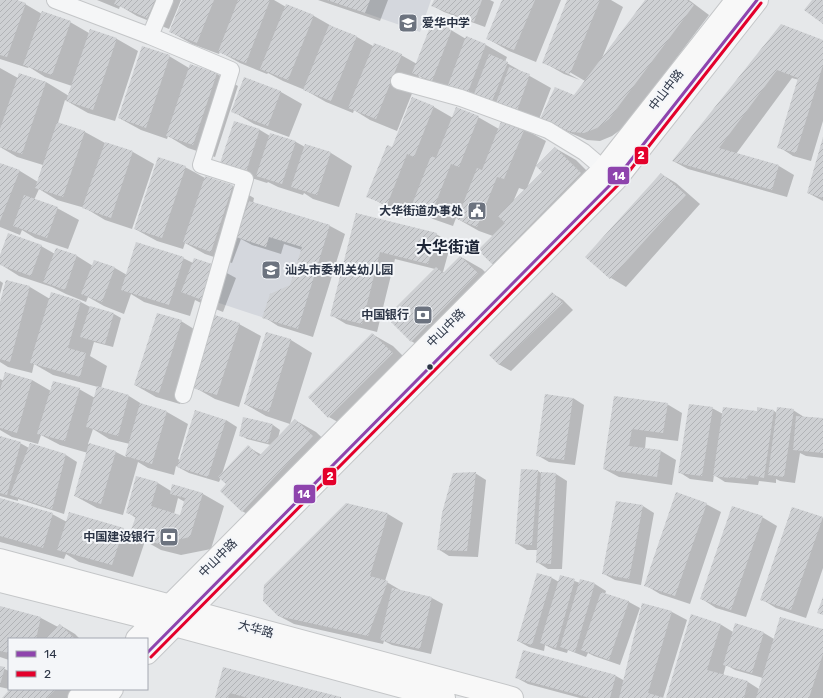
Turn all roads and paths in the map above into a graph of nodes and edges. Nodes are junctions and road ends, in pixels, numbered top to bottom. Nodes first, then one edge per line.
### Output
1 (55, 0) edge
2 (165, 0) edge
3 (737, 0) edge
4 (757, 0) edge
5 (150, 36) junction
6 (399, 81) dead end
7 (604, 169) junction
8 (183, 395) dead end
9 (0, 560) edge
10 (0, 581) edge
11 (172, 615) junction
12 (138, 638) edge
13 (148, 651) edge
14 (87, 690) edge
15 (111, 690) edge
16 (79, 698) edge
17 (104, 698) edge
18 (444, 698) edge
19 (512, 698) edge

1 - 5 street
2 - 5 street
3 - 7 main road, 中山中路
4 - 11 main road, 中山中路
5 - 8 street
6 - 7 street
7 - 11 main road, 中山中路
9 - 11 main road, 大华路
10 - 11 main road, 大华路
11 - 12 main road, 中山中路
11 - 13 main road, 中山中路
11 - 18 main road, 大华路
11 - 19 main road, 大华路
14 - 16 main road
15 - 17 main road

